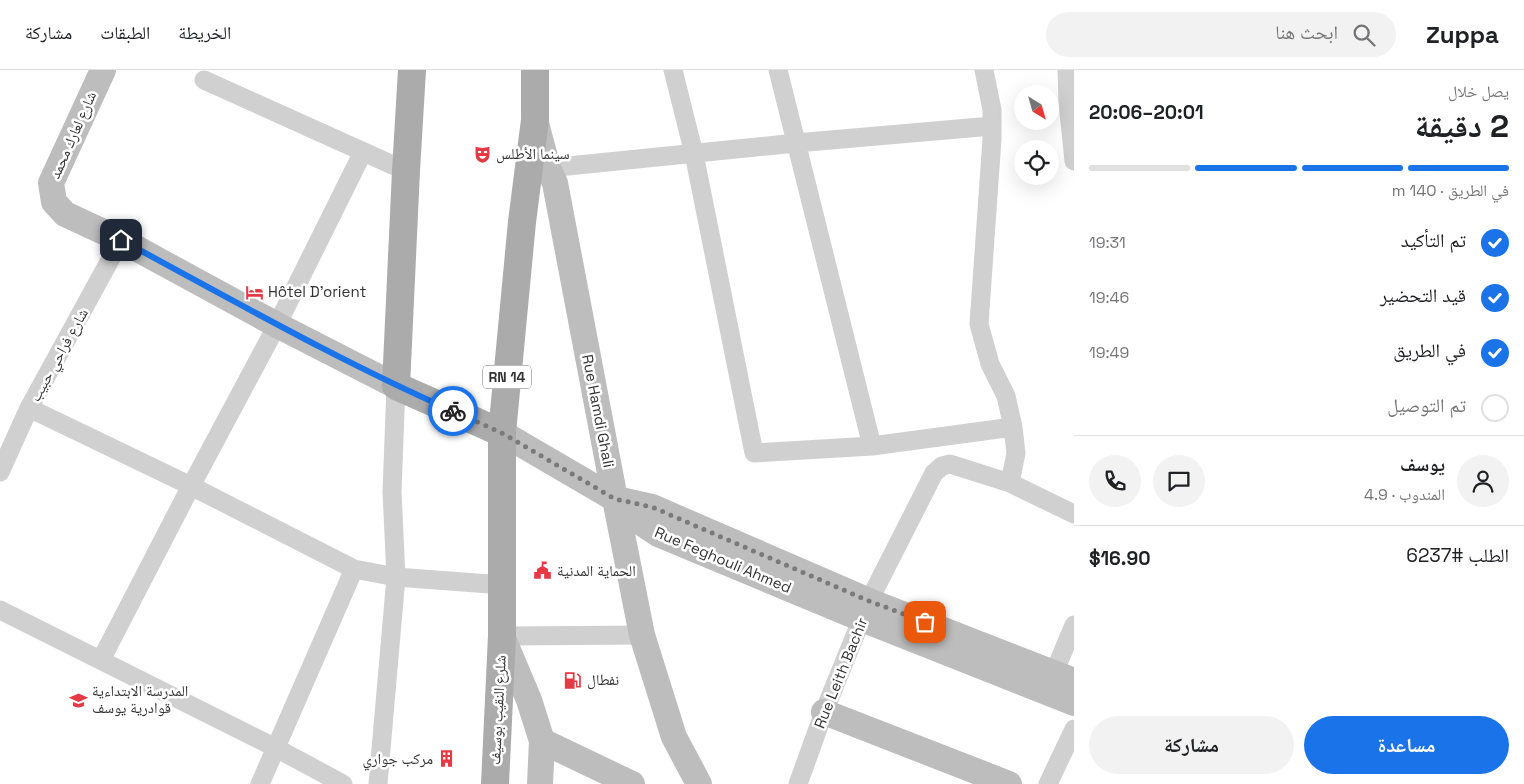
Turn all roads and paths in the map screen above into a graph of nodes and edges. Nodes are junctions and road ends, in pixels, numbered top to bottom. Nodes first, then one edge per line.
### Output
1 (103, 70) edge
2 (412, 70) edge
3 (535, 70) edge
4 (673, 70) edge
5 (778, 70) edge
6 (984, 70) edge
7 (1070, 76) edge
8 (204, 80) dead end
9 (535, 120) junction
10 (992, 126) junction
11 (796, 143) junction
12 (363, 152) junction
13 (694, 154) junction
14 (1074, 161) edge
15 (548, 168) junction
16 (406, 172) junction
17 (121, 240) junction
18 (277, 325) junction
19 (396, 386) junction
20 (30, 408) junction
21 (1014, 427) junction
22 (502, 433) junction
23 (872, 446) junction
24 (0, 472) edge
25 (1010, 483) junction
26 (191, 486) junction
27 (615, 499) junction
28 (1074, 514) edge
29 (354, 569) junction
30 (396, 578) junction
31 (503, 585) junction
32 (0, 610) edge
33 (866, 610) junction
34 (1074, 625) edge
35 (642, 635) junction
36 (502, 636) junction
37 (101, 660) junction
38 (1064, 677) edge
39 (1074, 703) edge
40 (824, 712) junction
41 (1074, 729) edge
42 (542, 741) junction
43 (276, 748) junction
44 (260, 784) edge
45 (342, 784) edge
46 (378, 784) edge
47 (495, 784) edge
48 (540, 784) edge
49 (632, 784) edge
50 (699, 784) edge
51 (798, 784) edge
52 (1008, 784) edge
53 (1048, 784) edge

1 - 17 street, شارع لعارك محمد
2 - 16 main road
3 - 9 main road, RN 14
4 - 13 street
5 - 11 street
6 - 10 street
7 - 14 street
8 - 12 street
9 - 15 street, Rue Hamdi Ghali
9 - 22 main road, RN 14
10 - 11 street
10 - 21 street
11 - 13 street
11 - 23 street
12 - 16 street
12 - 18 street
13 - 15 street
13 - 23 street
15 - 27 street, Rue Hamdi Ghali
16 - 19 main road
17 - 18 street, شارع لعارك محمد
17 - 20 street, شارع فراحي حبيب
18 - 19 street, شارع لعارك محمد
18 - 26 street
19 - 22 main road
19 - 30 street
20 - 24 street, شارع فراحي حبيب
20 - 26 street
21 - 23 street
21 - 25 street
22 - 27 street, Rue Feghouli Ahmed
22 - 31 main road, RN 14
25 - 28 street, Rue Leith Bachir
25 - 33 street, Rue Leith Bachir
26 - 29 street
26 - 37 street
27 - 33 street, Rue Feghouli Ahmed
27 - 35 street, Rue Hamdi Ghali
29 - 30 street
29 - 43 street
30 - 31 street
30 - 46 street
31 - 36 main road, RN 14
32 - 37 street
33 - 38 street, Rue Feghouli Ahmed
33 - 39 street, Rue Feghouli Ahmed
33 - 40 street, Rue Leith Bachir
34 - 38 street
35 - 36 street
35 - 50 street, Rue Hamdi Ghali
36 - 42 street
36 - 47 main road, شلرع النقيب بوسيف / RN 14
37 - 43 street
40 - 51 street, Rue Leith Bachir
40 - 52 street
41 - 53 street
42 - 48 street
42 - 49 street
43 - 44 street
43 - 45 street

